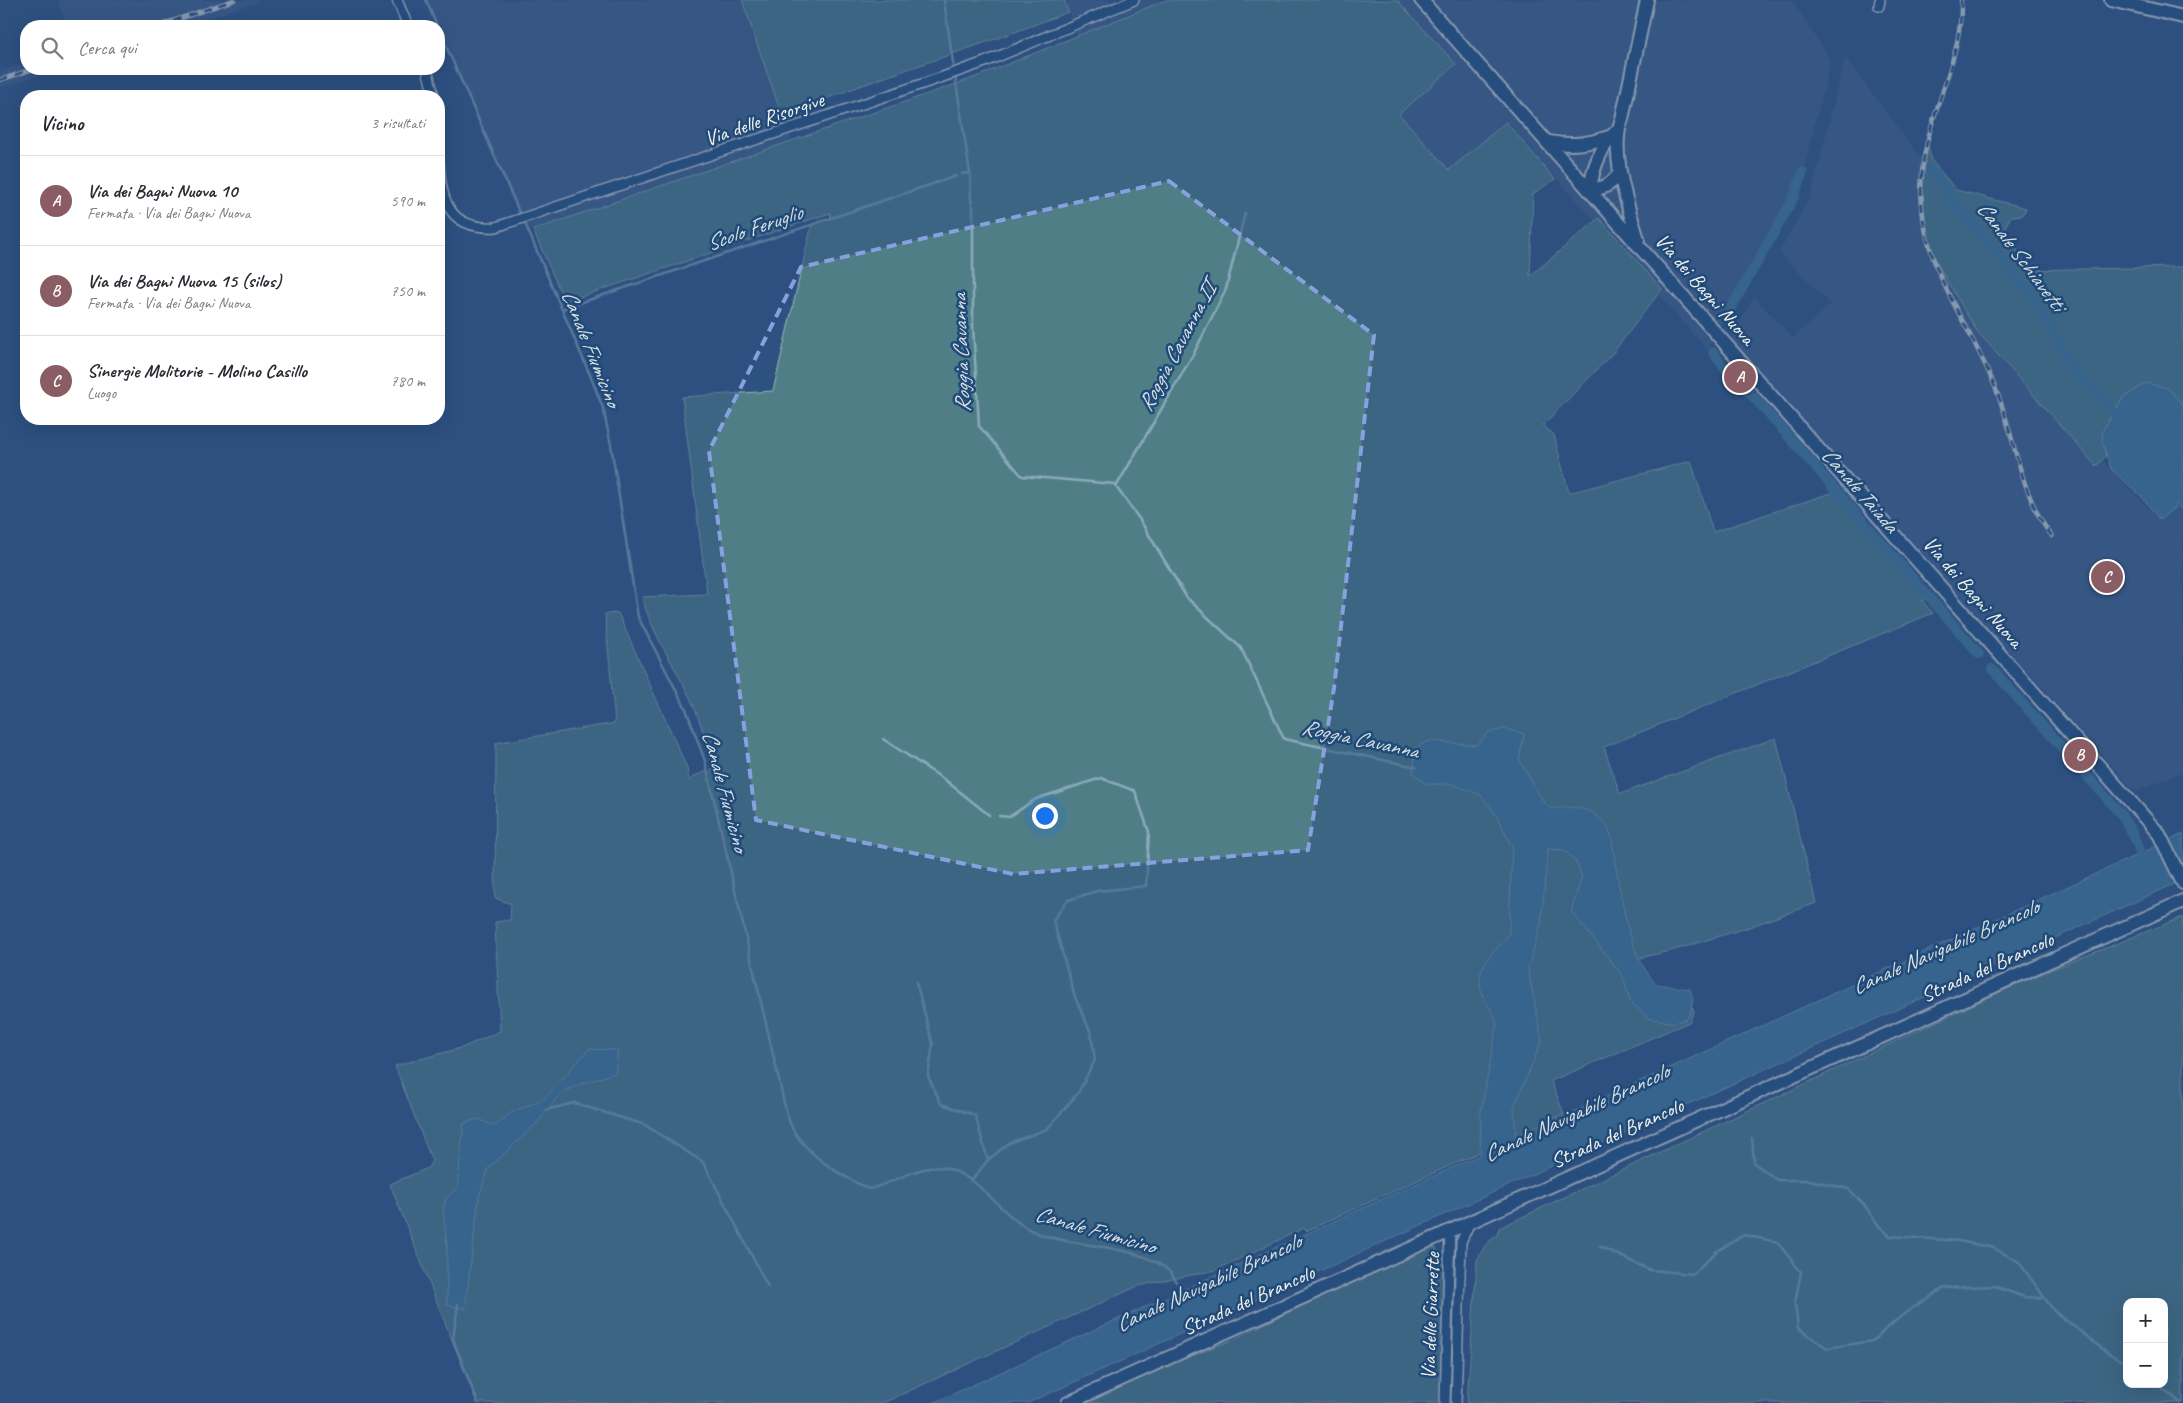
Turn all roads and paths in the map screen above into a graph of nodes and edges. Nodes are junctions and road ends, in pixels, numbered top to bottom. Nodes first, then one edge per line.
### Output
1 (397, 0) edge
2 (1134, 0) edge
3 (1421, 0) edge
4 (1647, 0) edge
5 (2111, 0) edge
6 (2183, 17) edge
7 (405, 20) edge
8 (429, 75) edge
9 (432, 90) edge
10 (1613, 134) junction
11 (1549, 142) junction
12 (1620, 173) junction
13 (1591, 190) junction
14 (445, 202) edge
15 (1639, 244) junction
16 (2183, 883) edge
17 (2183, 901) edge
18 (1466, 1222) junction
19 (1450, 1230) junction
20 (1436, 1236) junction
21 (1450, 1246) junction
22 (1068, 1403) edge
23 (1446, 1403) edge
24 (1456, 1403) edge

1 - 7 street
2 - 14 street, Via delle Risorgive
3 - 11 street, Via dei Bagni Nuova
4 - 10 street
5 - 6 street
8 - 9 street
10 - 11 street
10 - 12 street
10 - 13 street
11 - 13 street, Via dei Bagni Nuova
12 - 13 street
12 - 15 street
13 - 15 street, Via dei Bagni Nuova
15 - 16 street, Via dei Bagni Nuova
17 - 18 street, Strada del Brancolo
18 - 19 street, Strada del Brancolo
18 - 24 street, Via delle Giarrette
19 - 20 street, Strada del Brancolo
19 - 21 street, Via delle Giarrette
20 - 21 street
20 - 22 street, Strada del Brancolo
21 - 23 street, Via delle Giarrette

